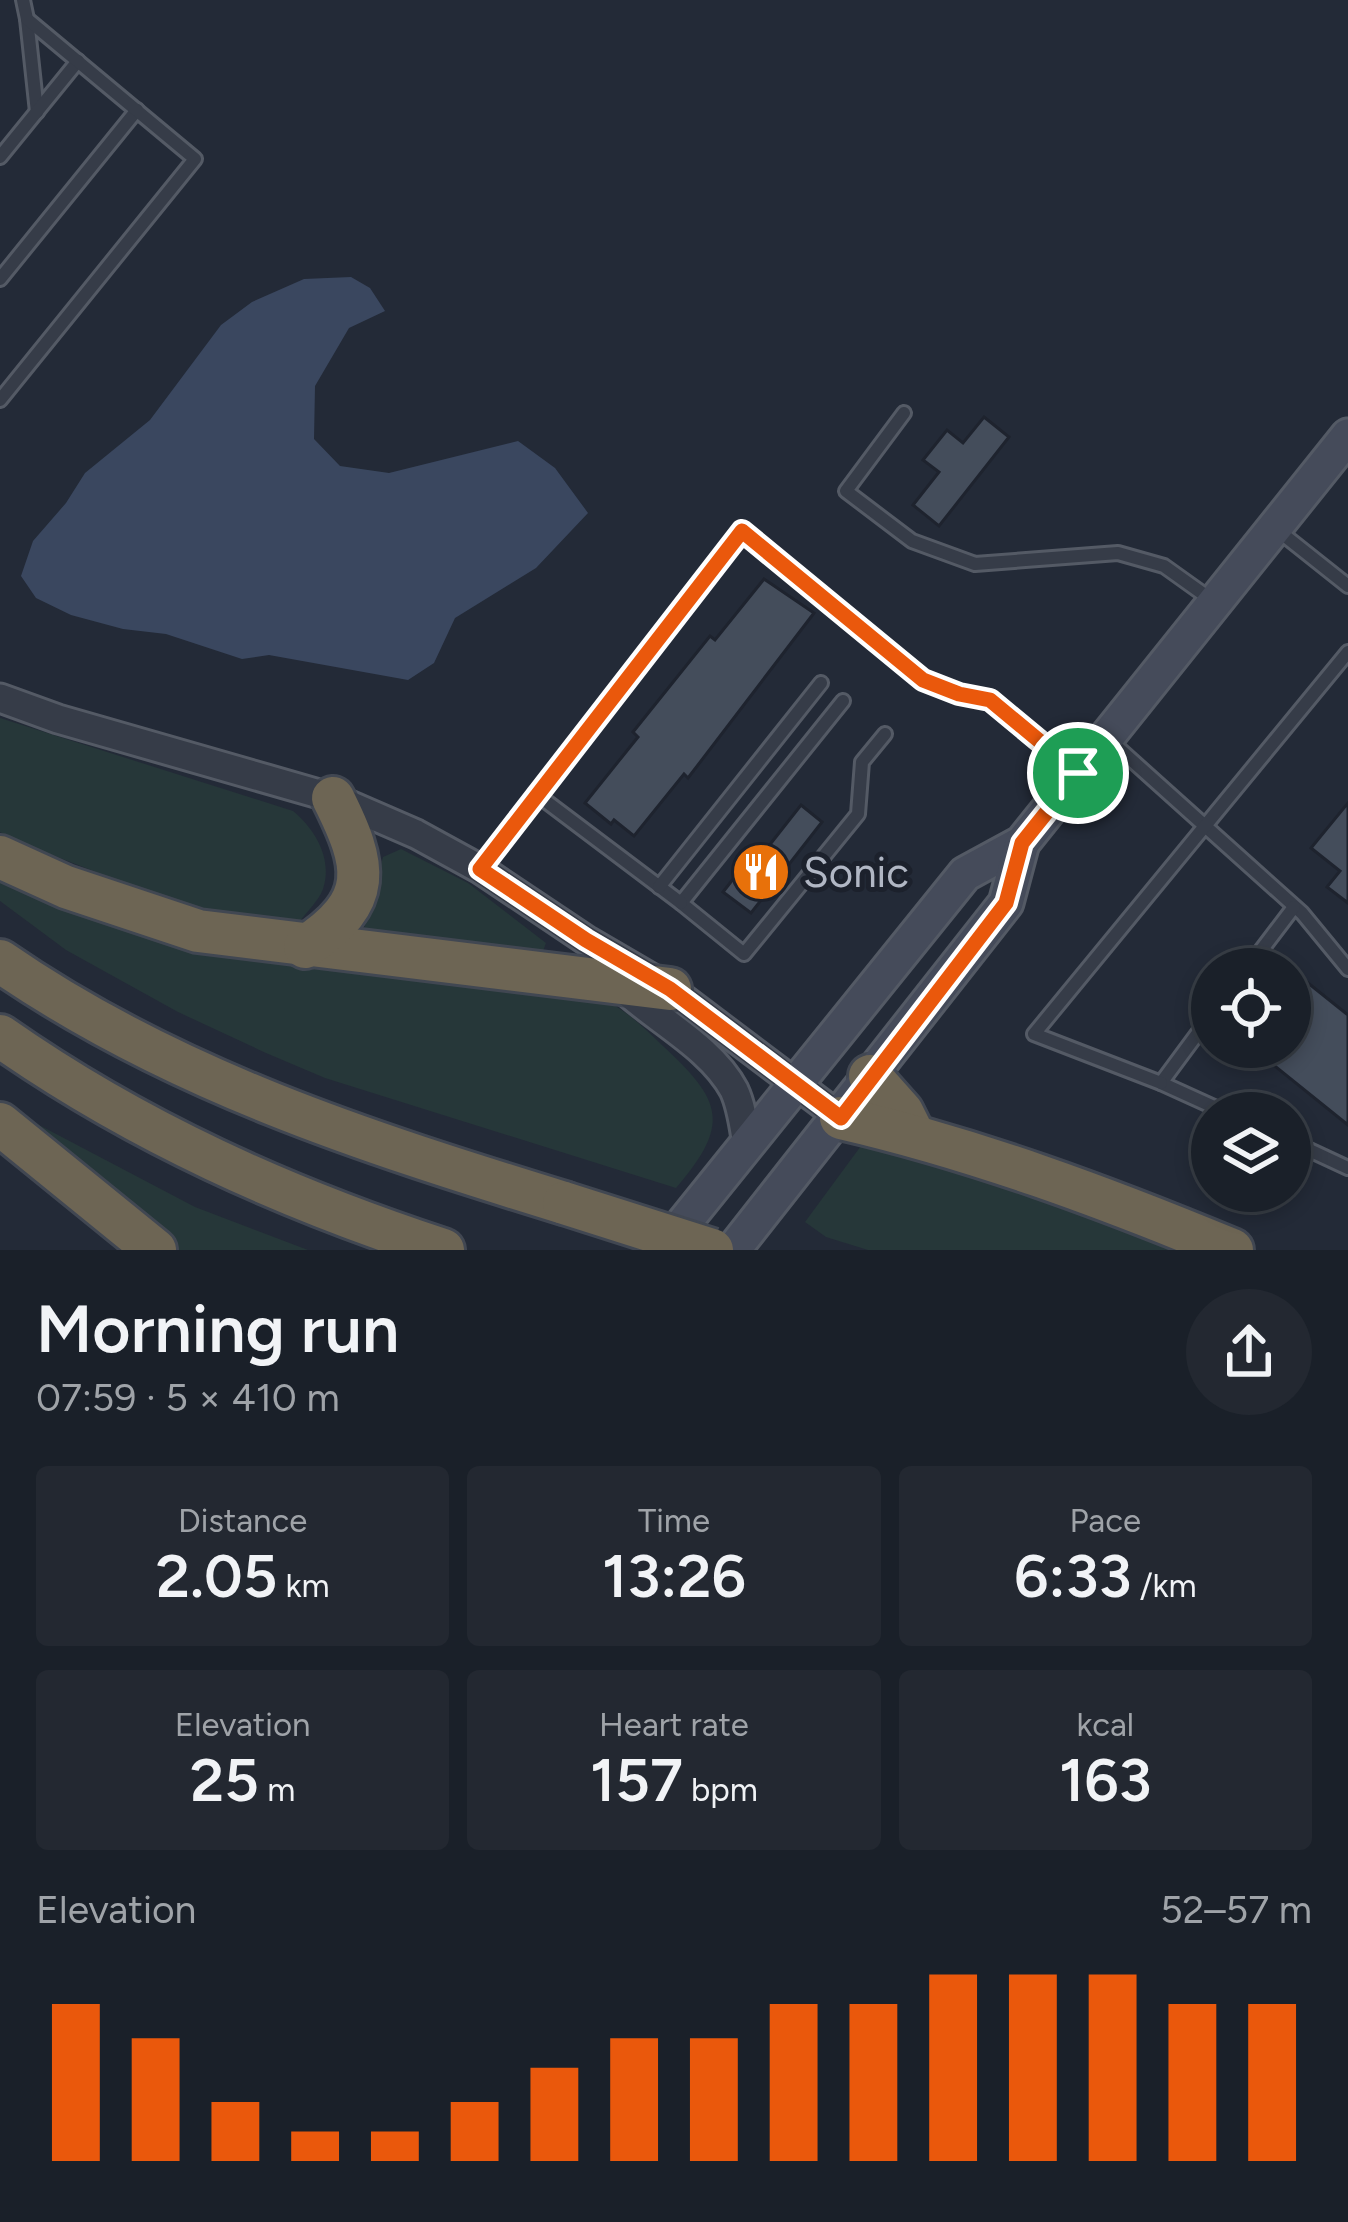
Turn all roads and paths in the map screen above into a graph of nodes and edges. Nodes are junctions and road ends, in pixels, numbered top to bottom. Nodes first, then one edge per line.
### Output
1 (23, 0) edge
2 (27, 20) junction
3 (78, 61) junction
4 (137, 110) junction
5 (37, 112) junction
6 (0, 157) edge
7 (0, 279) edge
8 (0, 400) edge
9 (904, 413) dead end
10 (1348, 436) edge
11 (1274, 527) junction
12 (1348, 586) edge
13 (1214, 602) junction
14 (1348, 652) edge
15 (821, 683) dead end
16 (0, 698) edge
17 (843, 701) dead end
18 (885, 734) dead end
19 (1106, 737) junction
20 (1078, 773) junction
21 (535, 793) junction
22 (333, 798) junction
23 (1204, 825) junction
24 (1022, 843) junction
25 (0, 857) edge
26 (480, 869) junction
27 (659, 887) junction
28 (681, 903) junction
29 (1294, 907) junction
30 (586, 940) junction
31 (305, 946) junction
32 (1262, 948) edge
33 (0, 962) edge
34 (1348, 969) edge
35 (618, 985) junction
36 (670, 989) junction
37 (0, 1036) edge
38 (1191, 1043) edge
39 (870, 1076) junction
40 (1161, 1083) junction
41 (794, 1085) junction
42 (1191, 1097) edge
43 (841, 1118) junction
44 (0, 1124) edge
45 (914, 1136) junction
46 (747, 1145) junction
47 (1311, 1151) edge
48 (1348, 1168) edge
49 (155, 1250) edge
50 (443, 1250) edge
51 (662, 1250) edge
52 (712, 1250) edge
53 (734, 1250) edge
54 (1232, 1250) edge

1 - 2 lane
2 - 3 lane
2 - 5 lane
3 - 4 lane
3 - 5 lane
4 - 7 lane
4 - 8 lane
5 - 6 lane
9 - 13 lane
10 - 11 main road
11 - 12 lane
11 - 13 main road
13 - 19 main road
14 - 23 lane
15 - 27 lane
16 - 22 street
17 - 28 lane
18 - 28 lane
19 - 20 main road
19 - 23 lane
20 - 21 lane
20 - 24 main road
21 - 26 lane
21 - 27 lane
22 - 26 street
22 - 31 highway
23 - 29 lane
23 - 40 lane
24 - 39 main road
24 - 41 main road
25 - 31 highway
26 - 30 street
27 - 28 lane
29 - 32 lane
29 - 34 lane
30 - 35 street
30 - 36 street
31 - 35 highway
33 - 52 highway, bridge
35 - 36 highway
35 - 46 street
36 - 41 street
37 - 50 highway
38 - 40 lane
39 - 43 main road
39 - 45 highway
40 - 42 lane
41 - 43 street
41 - 46 main road
43 - 45 highway
43 - 53 main road
44 - 49 highway
45 - 54 highway
46 - 51 main road
47 - 48 lane

